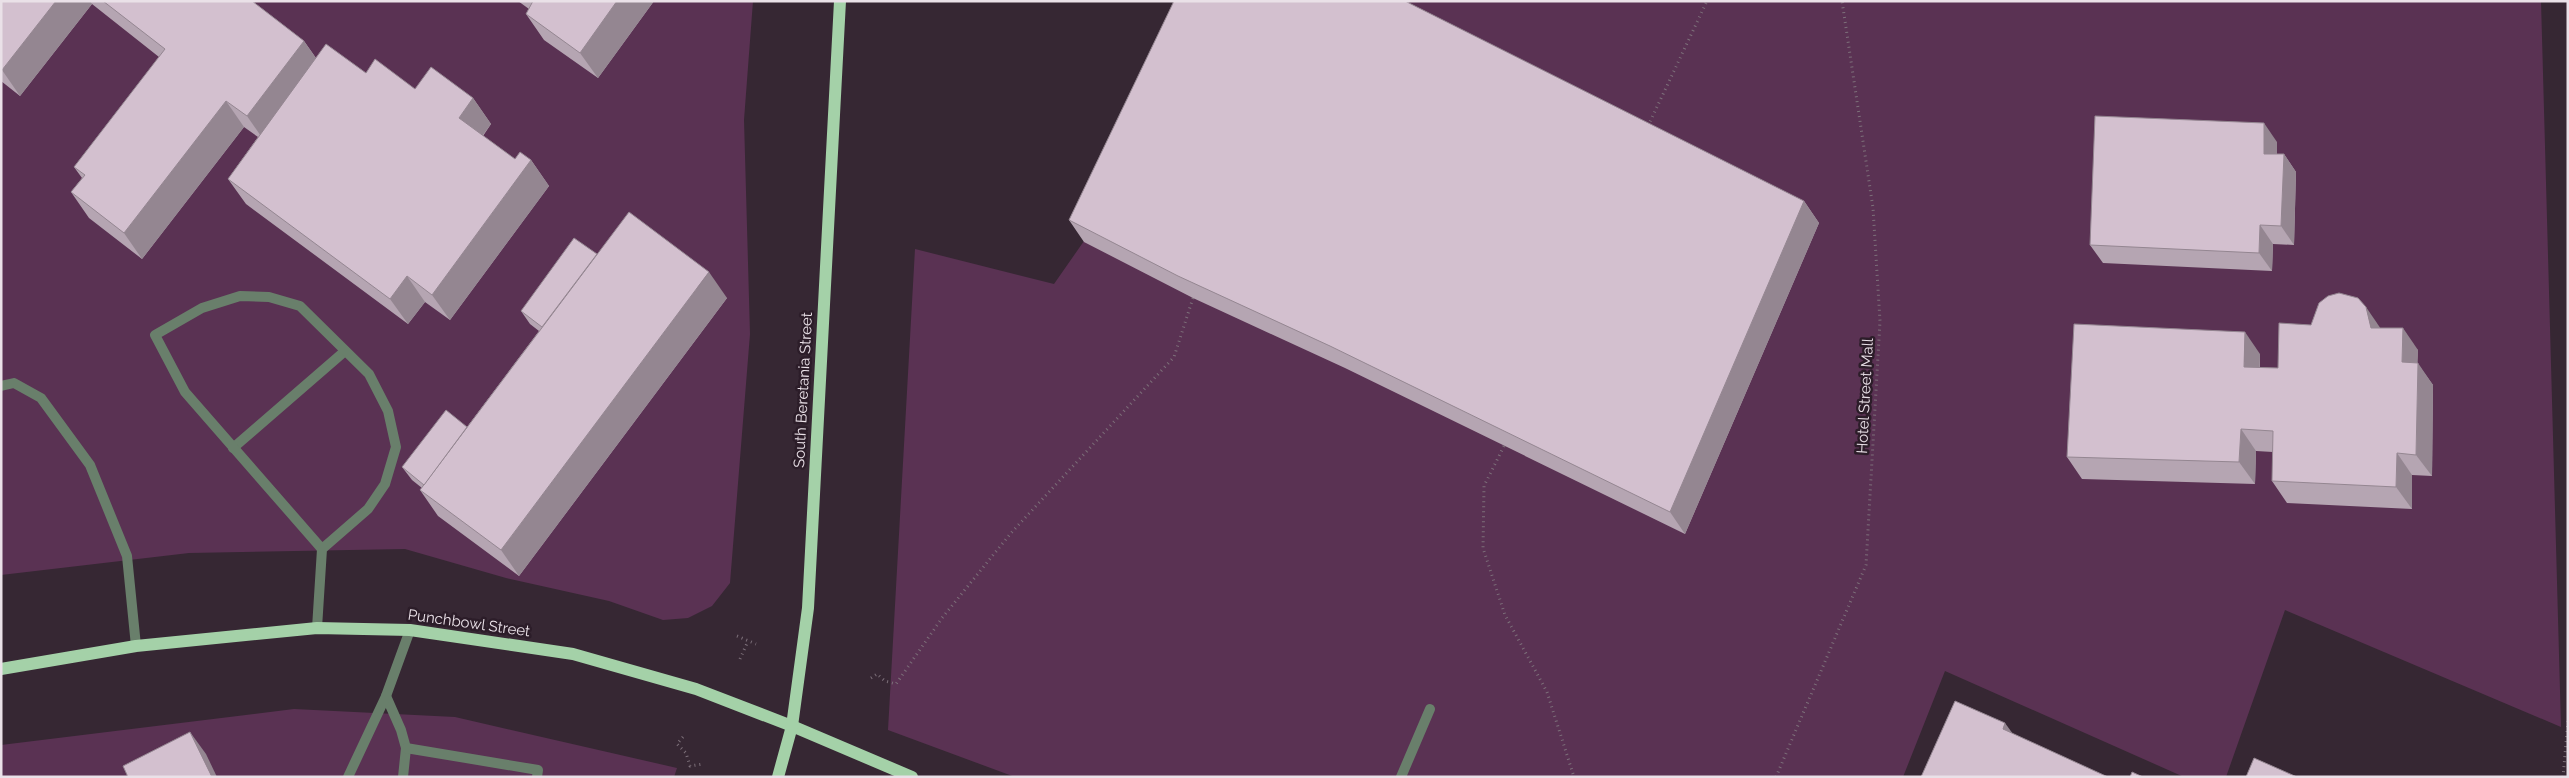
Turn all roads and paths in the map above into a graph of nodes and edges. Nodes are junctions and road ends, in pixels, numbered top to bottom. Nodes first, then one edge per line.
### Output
1 (840, 1) edge
2 (1707, 1) edge
3 (1842, 1) edge
4 (1644, 135) edge
5 (1193, 298) edge
6 (345, 351) junction
7 (1, 386) edge
8 (1504, 446) edge
9 (233, 448) junction
10 (322, 549) junction
11 (317, 628) junction
12 (410, 630) junction
13 (737, 636) dead end
14 (748, 641) junction
15 (756, 644) dead end
16 (136, 646) junction
17 (740, 660) dead end
18 (1, 669) edge
19 (871, 678) dead end
20 (386, 696) junction
21 (1430, 709) dead end
22 (2568, 721) edge
23 (792, 726) junction
24 (683, 737) dead end
25 (406, 748) junction
26 (703, 764) dead end
27 (348, 777) edge
28 (403, 777) edge
29 (538, 777) edge
30 (778, 777) edge
31 (912, 777) edge
32 (1401, 777) edge
33 (1574, 777) edge
34 (1776, 777) edge
35 (2563, 777) edge

1 - 23 main road, South Beretania Street
2 - 4 path
3 - 34 path, Hotel Street Mall
5 - 19 path
6 - 9 lane
6 - 9 lane
6 - 10 lane
7 - 16 lane
8 - 33 path
9 - 10 lane
10 - 11 lane
11 - 12 main road, Punchbowl Street
11 - 16 main road, Punchbowl Street
12 - 20 lane
12 - 23 main road, Punchbowl Street
13 - 14 path
14 - 15 path
14 - 17 path
16 - 18 main road, Punchbowl Street
20 - 25 lane
20 - 27 lane
21 - 32 lane
22 - 35 path
23 - 30 main road, South Beretania Street
23 - 31 main road, Punchbowl Street
24 - 26 path
25 - 28 lane
25 - 29 lane

